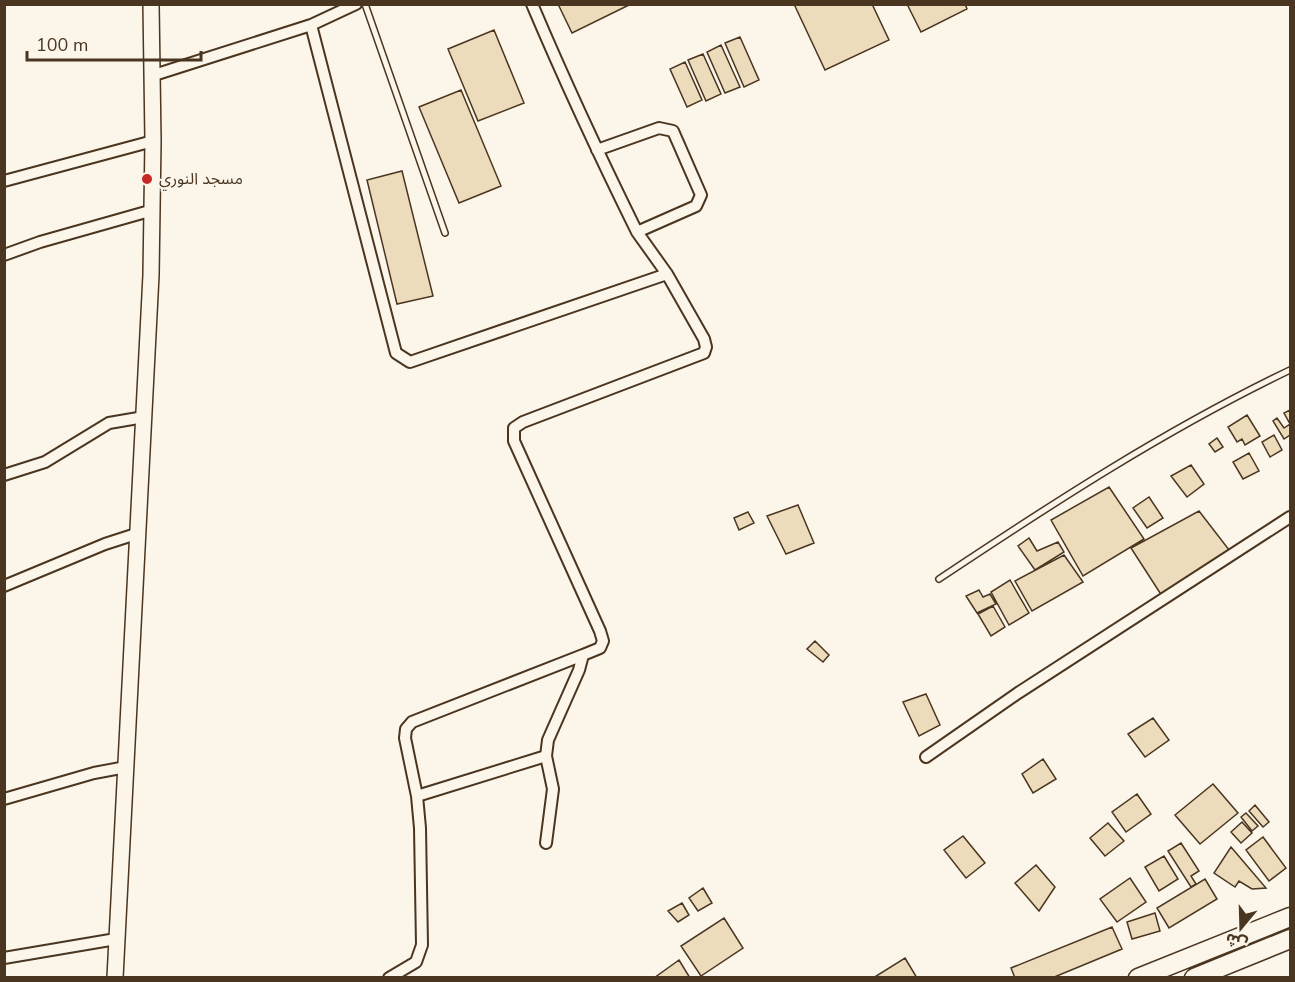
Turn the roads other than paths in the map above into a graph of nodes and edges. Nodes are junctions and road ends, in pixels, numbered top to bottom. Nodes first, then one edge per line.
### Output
1 (151, 4) edge
2 (356, 4) edge
3 (364, 4) edge
4 (532, 4) edge
5 (311, 25) junction
6 (151, 76) junction
7 (153, 141) junction
8 (597, 150) junction
9 (4, 181) edge
10 (153, 210) junction
11 (637, 232) junction
12 (445, 233) dead end
13 (4, 255) edge
14 (667, 274) junction
15 (1290, 370) edge
16 (144, 417) junction
17 (4, 474) edge
18 (1290, 517) edge
19 (139, 533) junction
20 (939, 579) dead end
21 (4, 586) edge
22 (583, 655) junction
23 (546, 756) junction
24 (926, 757) dead end
25 (126, 767) junction
26 (417, 796) junction
27 (4, 799) edge
28 (546, 843) dead end
29 (1290, 917) edge
30 (116, 939) junction
31 (1290, 939) edge
32 (4, 958) edge
33 (115, 978) edge
34 (389, 978) edge
35 (1138, 978) edge
36 (1194, 978) edge

1 - 6 main road
2 - 5 street
3 - 12 lane
4 - 8 street
5 - 6 street
5 - 14 street
6 - 7 main road
7 - 9 street
7 - 10 main road
8 - 11 street
8 - 11 street
10 - 13 street
10 - 16 main road
11 - 14 street
14 - 22 street
15 - 20 lane
16 - 17 street
16 - 19 main road
18 - 24 street
19 - 21 street
19 - 25 main road
22 - 23 street
22 - 26 street
23 - 26 street
23 - 28 street
25 - 27 street
25 - 30 main road
26 - 34 street
29 - 35 highway
30 - 32 street
30 - 33 main road
31 - 36 highway

